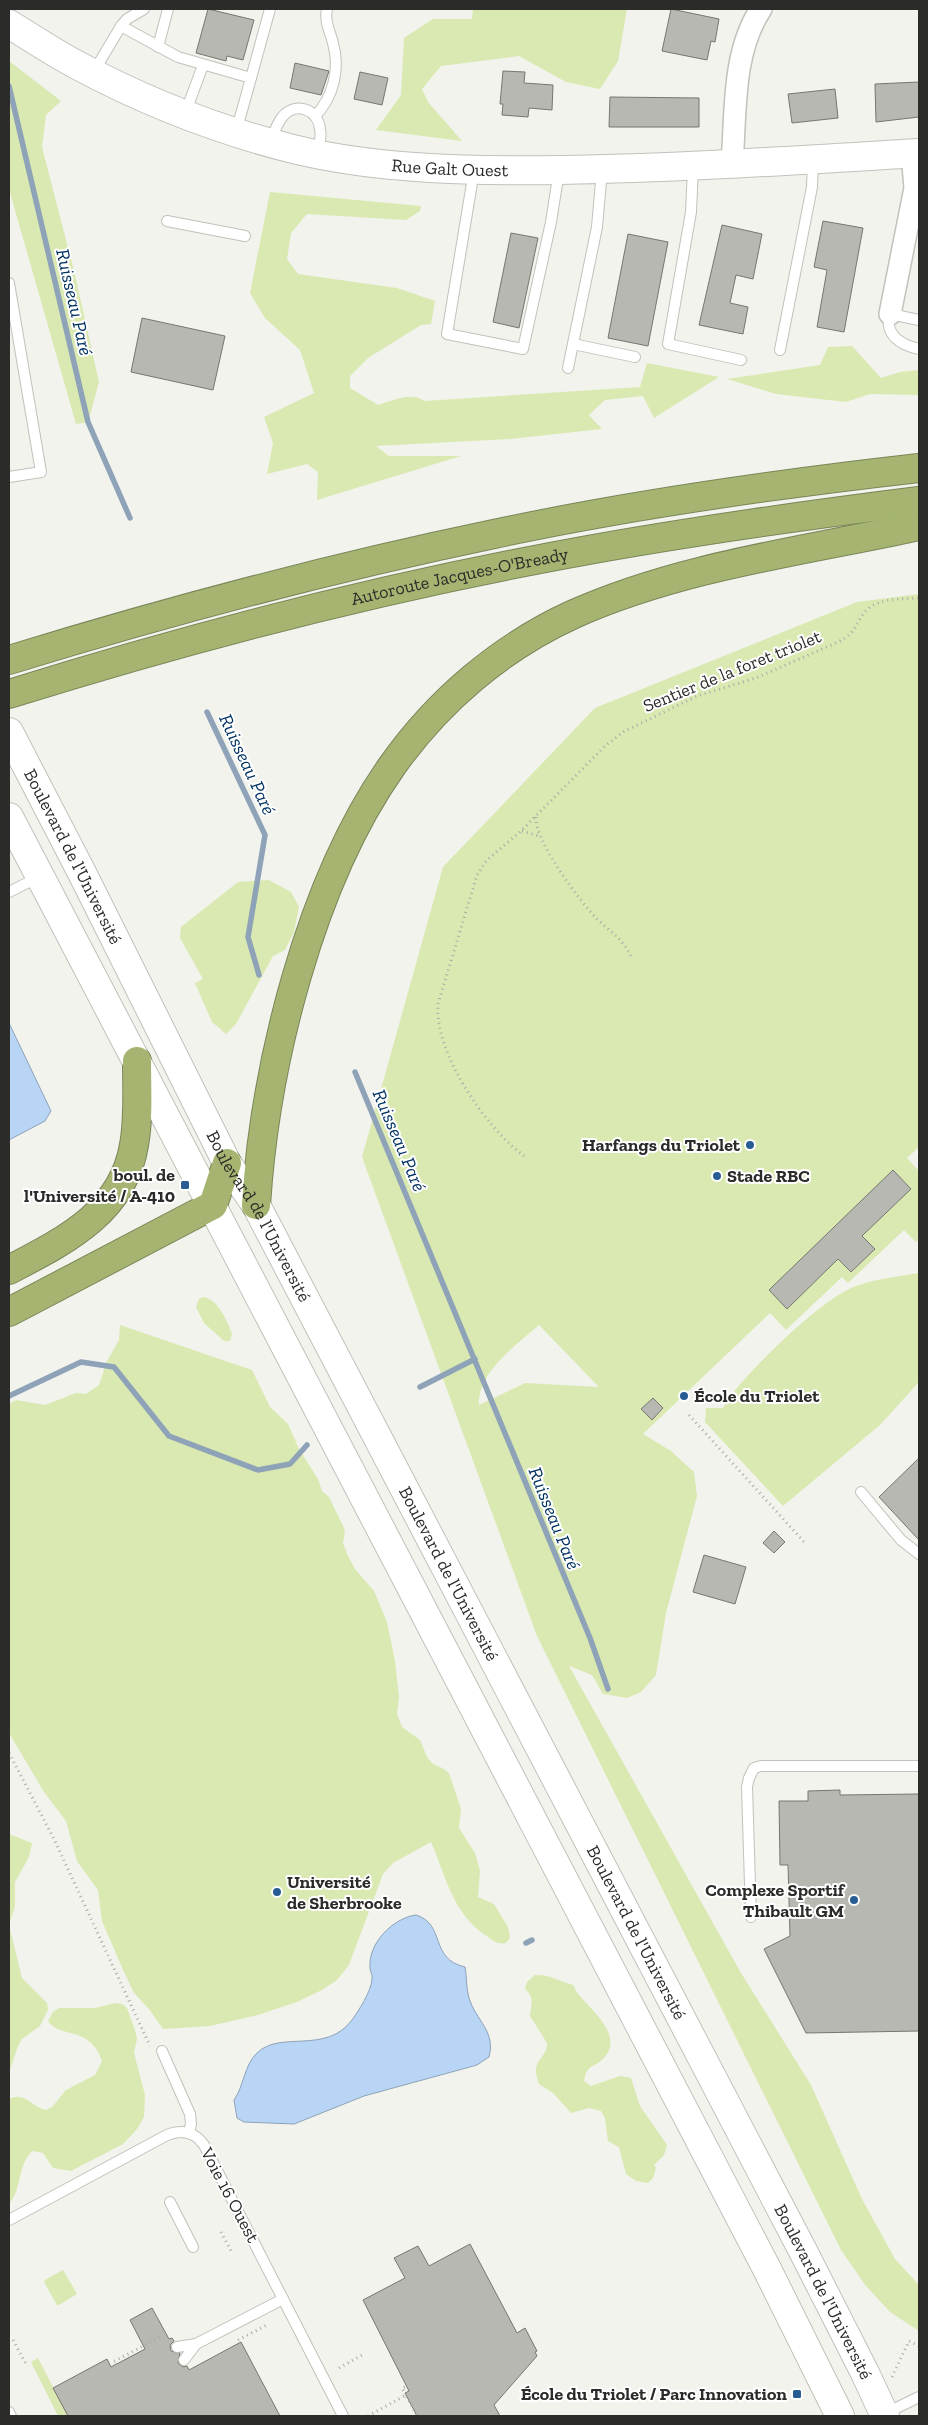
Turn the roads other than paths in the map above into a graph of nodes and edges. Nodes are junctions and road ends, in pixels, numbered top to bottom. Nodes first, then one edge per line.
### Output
1 (144, 9) edge
2 (168, 9) edge
3 (270, 9) edge
4 (327, 9) edge
5 (761, 9) edge
6 (9, 24) edge
7 (122, 26) junction
8 (158, 47) junction
9 (203, 65) junction
10 (93, 73) junction
11 (251, 78) junction
12 (185, 115) junction
13 (315, 116) junction
14 (236, 133) junction
15 (270, 142) junction
16 (916, 153) edge
17 (318, 154) junction
18 (813, 159) junction
19 (732, 163) junction
20 (693, 165) junction
21 (474, 169) junction
22 (602, 169) junction
23 (559, 170) junction
24 (167, 221) dead end
25 (245, 236) dead end
26 (9, 283) edge
27 (11, 310) edge
28 (890, 314) junction
29 (919, 320) edge
30 (573, 344) junction
31 (919, 349) edge
32 (780, 350) dead end
33 (635, 357) dead end
34 (741, 360) dead end
35 (568, 368) dead end
36 (919, 468) edge
37 (9, 477) edge
38 (919, 501) edge
39 (919, 526) edge
40 (12, 659) edge
41 (20, 691) edge
42 (9, 732) edge
43 (9, 816) edge
44 (40, 876) junction
45 (9, 892) edge
46 (137, 1061) junction
47 (228, 1163) junction
48 (213, 1205) junction
49 (256, 1205) junction
50 (9, 1270) edge
51 (9, 1312) edge
52 (861, 1492) dead end
53 (919, 1554) edge
54 (919, 1766) edge
55 (751, 1917) dead end
56 (162, 2051) road end
57 (188, 2132) junction
58 (170, 2202) dead end
59 (9, 2220) edge
60 (193, 2247) dead end
61 (284, 2299) junction
62 (196, 2344) junction
63 (177, 2347) dead end
64 (184, 2360) dead end
65 (919, 2397) edge
66 (9, 2412) edge
67 (882, 2415) edge
68 (11, 2416) edge
69 (343, 2416) edge
70 (840, 2416) edge

1 - 7 lane
2 - 8 lane
3 - 11 lane
4 - 13 lane
5 - 19 street
6 - 10 main road, Rue Galt Ouest
7 - 8 lane
7 - 10 lane
8 - 9 lane
9 - 11 lane
9 - 12 lane
10 - 12 main road, Rue Galt Ouest
11 - 14 lane
12 - 14 main road, Rue Galt Ouest
13 - 15 lane
13 - 17 lane
14 - 15 main road, Rue Galt Ouest
15 - 17 main road, Rue Galt Ouest
16 - 18 main road, Rue Galt Ouest
16 - 28 street
17 - 21 main road, Rue Galt Ouest
18 - 19 main road, Rue Galt Ouest
18 - 32 lane
19 - 20 main road, Rue Galt Ouest
20 - 22 main road, Rue Galt Ouest
20 - 34 lane
21 - 23 main road, Rue Galt Ouest
21 - 23 lane
22 - 23 main road, Rue Galt Ouest
22 - 30 lane
24 - 25 lane
26 - 27 lane
27 - 37 lane
28 - 29 lane
28 - 31 lane
30 - 33 lane
30 - 35 lane
36 - 40 highway, Autoroute Jacques-O'Bready
38 - 41 highway, Autoroute Jacques-O'Bready
39 - 49 highway
42 - 47 main road, Boulevard de l'Université
43 - 44 main road, Boulevard de l'Université
44 - 45 lane
44 - 46 main road, Boulevard de l'Université
46 - 48 main road, Boulevard de l'Université
46 - 50 highway
47 - 48 highway
47 - 49 main road, Boulevard de l'Université
48 - 51 highway
48 - 70 main road, Boulevard de l'Université
49 - 67 main road, Boulevard de l'Université
52 - 53 lane
54 - 55 lane
56 - 57 lane
57 - 59 lane, Voie 16 Ouest
57 - 61 lane, Voie 16 Ouest
58 - 60 lane
61 - 62 lane
61 - 69 lane, Voie 16 Ouest
62 - 63 lane
62 - 64 lane
65 - 67 lane
66 - 68 lane

